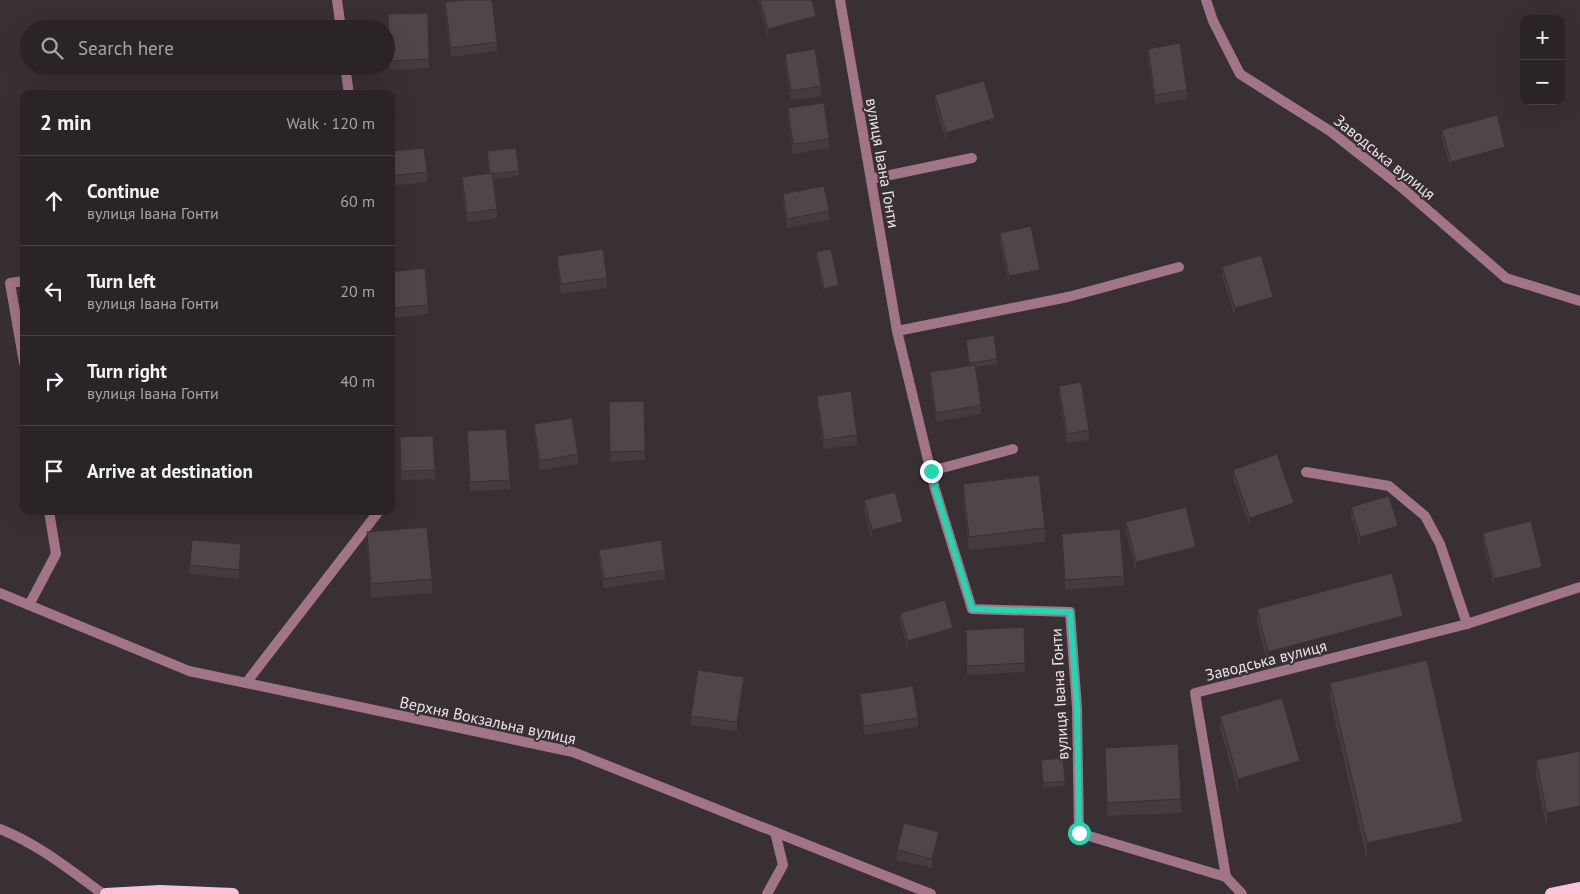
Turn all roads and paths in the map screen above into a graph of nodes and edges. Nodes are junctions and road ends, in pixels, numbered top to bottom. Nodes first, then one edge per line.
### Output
1 (337, 0) edge
2 (840, 0) edge
3 (1206, 0) edge
4 (340, 20) edge
5 (346, 75) edge
6 (348, 90) edge
7 (972, 158) dead end
8 (871, 178) junction
9 (1179, 267) dead end
10 (20, 282) edge
11 (1580, 302) edge
12 (897, 331) junction
13 (20, 340) edge
14 (1013, 449) dead end
15 (931, 471) junction
16 (1306, 472) dead end
17 (49, 515) edge
18 (376, 515) edge
19 (1580, 587) edge
20 (0, 593) edge
21 (29, 605) junction
22 (1468, 624) junction
23 (246, 683) junction
24 (0, 829) edge
25 (775, 832) junction
26 (1226, 877) junction
27 (1580, 888) edge
28 (104, 894) edge
29 (232, 894) edge
30 (768, 894) edge
31 (930, 894) edge
32 (1242, 894) edge
33 (1551, 894) edge

1 - 4 street
2 - 8 street, вулиця Івана Гонти
3 - 11 street, Заводська вулиця
5 - 6 street
7 - 8 street
8 - 12 street, вулиця Івана Гонти
9 - 12 street
10 - 13 street
12 - 15 street, вулиця Івана Гонти
14 - 15 street
15 - 26 street, вулиця Івана Гонти
16 - 22 street
17 - 21 street
18 - 23 street
19 - 22 street, Заводська вулиця
20 - 21 street, Верхня Вокзальна вулиця
21 - 23 street, Верхня Вокзальна вулиця
22 - 26 street, Заводська вулиця
23 - 25 street, Верхня Вокзальна вулиця
24 - 28 street
25 - 30 street
25 - 31 street, Верхня Вокзальна вулиця
26 - 32 street
27 - 33 main road
28 - 29 main road

